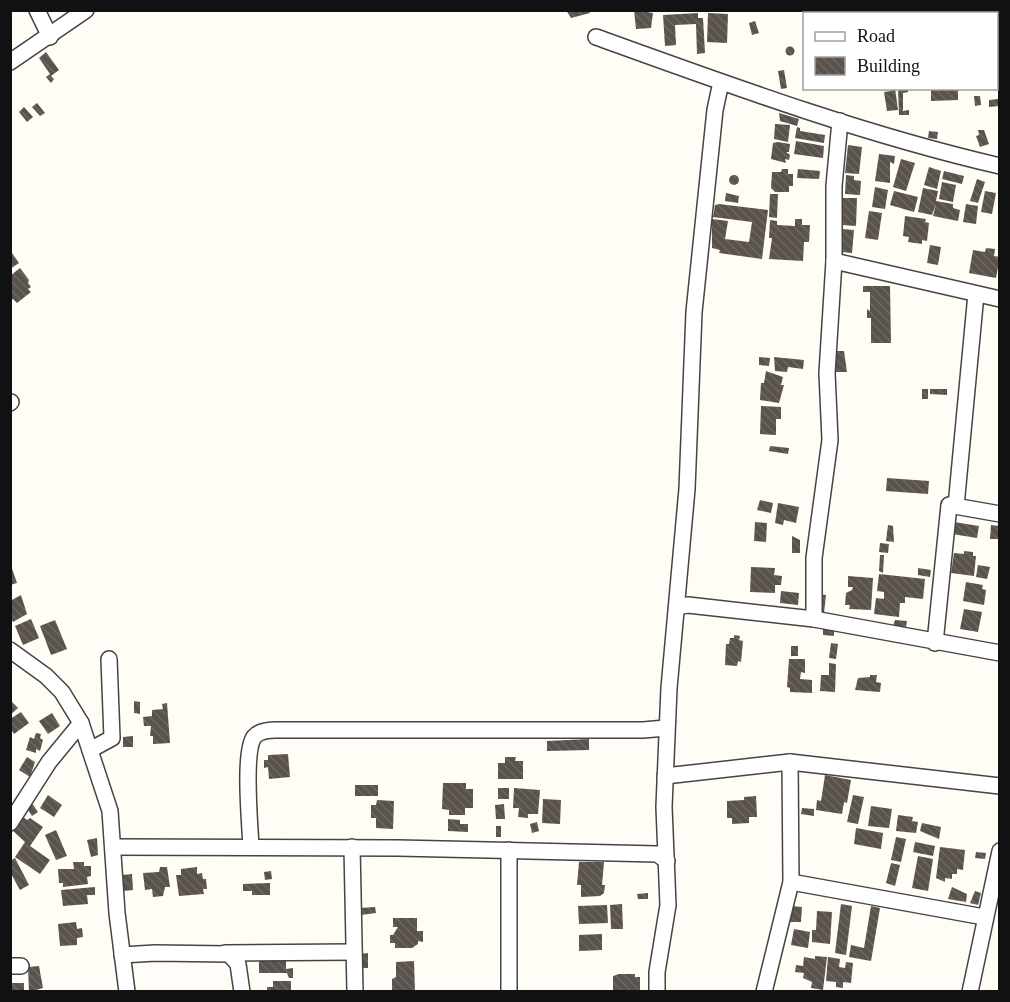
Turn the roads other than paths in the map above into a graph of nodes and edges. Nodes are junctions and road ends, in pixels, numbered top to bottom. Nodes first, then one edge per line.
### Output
1 (38, 10) edge
2 (86, 10) edge
3 (50, 37) junction
4 (596, 37) dead end
5 (10, 62) edge
6 (721, 82) junction
7 (840, 121) junction
8 (999, 166) edge
9 (834, 261) junction
10 (976, 294) junction
11 (999, 299) edge
12 (956, 506) junction
13 (999, 514) edge
14 (677, 607) junction
15 (814, 619) junction
16 (935, 644) junction
17 (10, 650) edge
18 (999, 653) edge
19 (109, 659) dead end
20 (81, 723) junction
21 (666, 728) junction
22 (90, 750) junction
23 (790, 762) junction
24 (665, 776) junction
25 (999, 786) edge
26 (10, 823) edge
27 (251, 846) junction
28 (114, 847) junction
29 (352, 847) junction
30 (509, 850) junction
31 (999, 851) edge
32 (663, 853) junction
33 (791, 882) junction
34 (984, 917) junction
35 (354, 952) junction
36 (223, 953) junction
37 (122, 955) junction
38 (660, 989) edge
39 (127, 992) edge
40 (242, 992) edge
41 (355, 992) edge
42 (509, 992) edge
43 (764, 992) edge
44 (970, 992) edge

1 - 3 street
2 - 3 street
3 - 5 street
4 - 6 street
6 - 7 street
6 - 14 street
7 - 8 street
7 - 9 street
9 - 10 street
9 - 15 street
10 - 11 street
10 - 12 street
12 - 13 street
12 - 16 street
14 - 15 street
14 - 21 street
15 - 16 street
16 - 18 street
17 - 20 street
19 - 22 street
20 - 22 street
20 - 26 street
21 - 24 street
21 - 27 street
22 - 28 street
23 - 24 street
23 - 25 street
23 - 33 street
24 - 32 street
27 - 28 street
27 - 29 street
28 - 37 street
29 - 30 street
29 - 35 street
30 - 32 street
30 - 42 street
31 - 34 street
32 - 38 street
33 - 34 street
33 - 43 street
34 - 44 street
35 - 36 street
35 - 41 street
36 - 37 street
36 - 40 street
37 - 39 street

